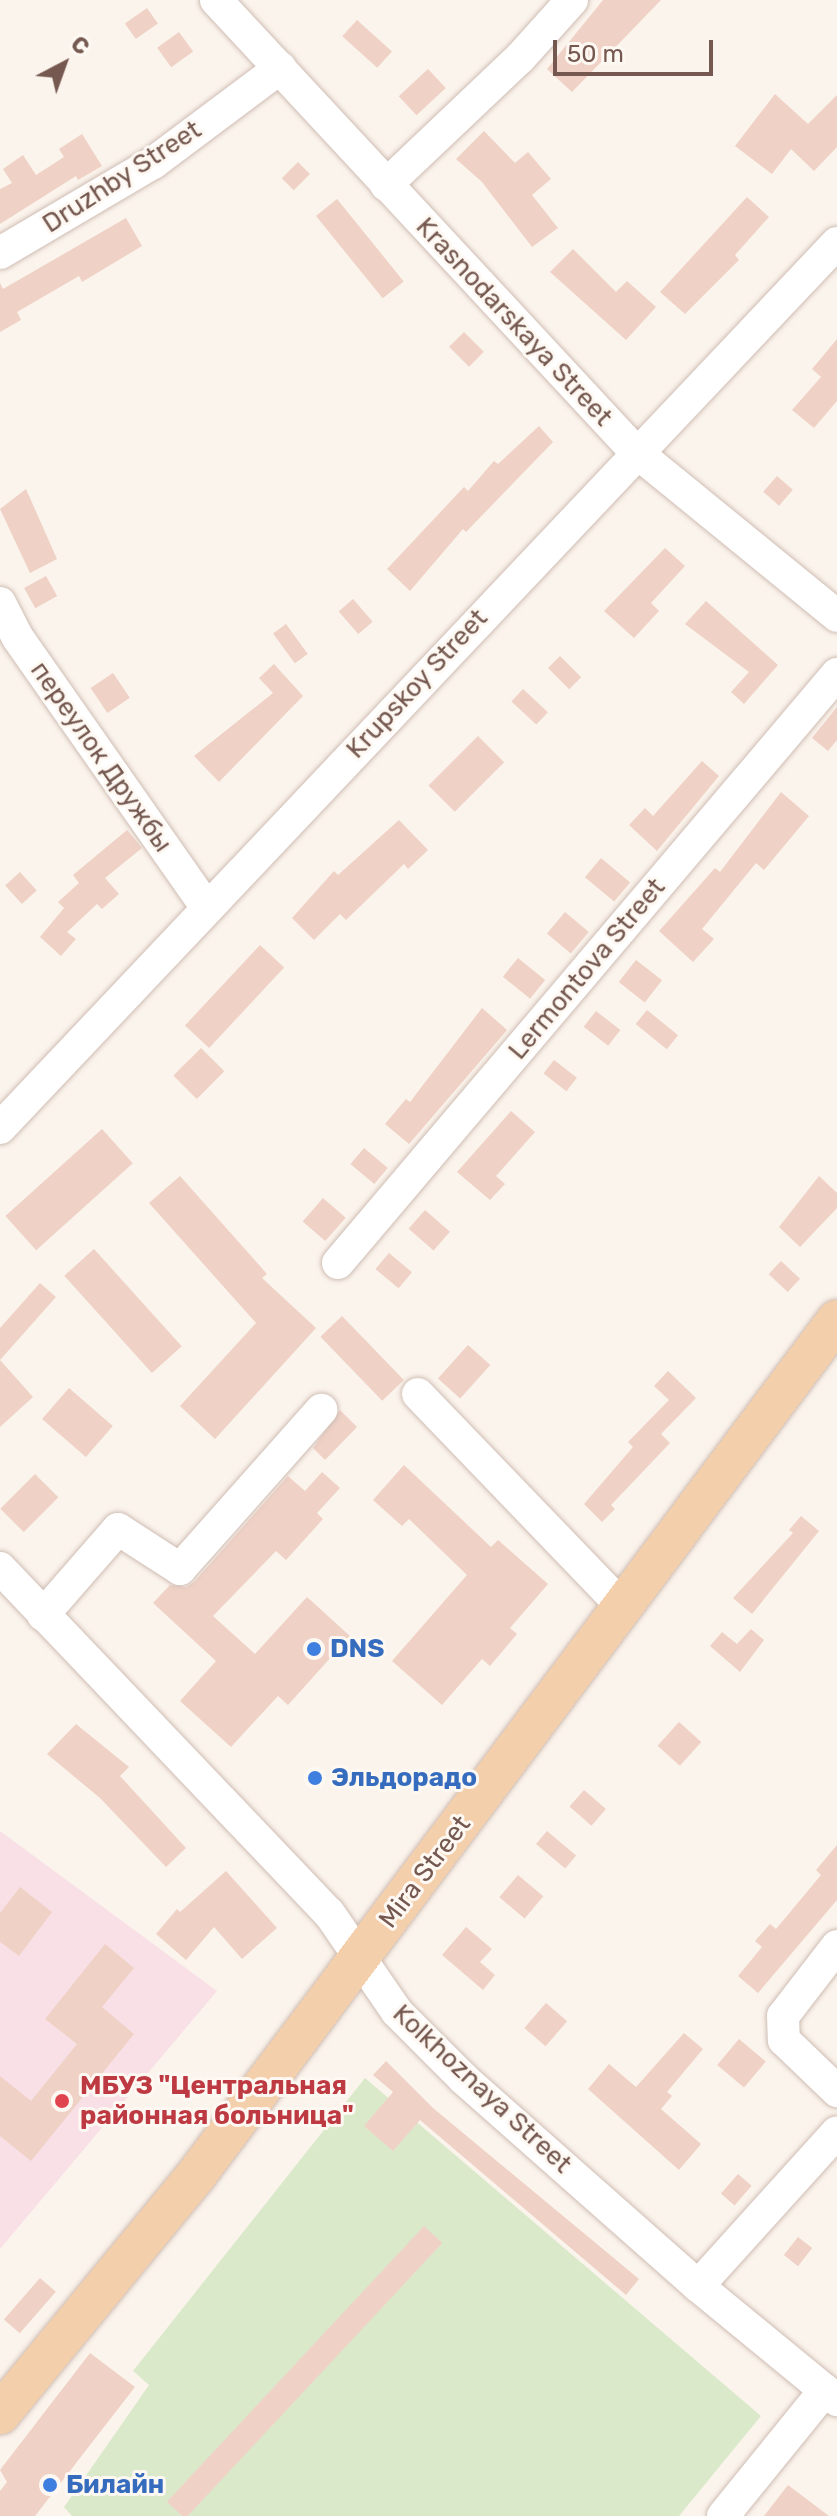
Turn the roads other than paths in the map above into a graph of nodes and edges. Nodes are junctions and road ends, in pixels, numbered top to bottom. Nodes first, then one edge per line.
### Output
1 (216, 0) edge
2 (572, 0) edge
3 (280, 68) junction
4 (386, 185) junction
5 (837, 243) edge
6 (0, 253) edge
7 (635, 451) junction
8 (0, 603) edge
9 (837, 616) edge
10 (9, 646) edge
11 (837, 674) edge
12 (207, 908) junction
13 (0, 1128) edge
14 (338, 1263) dead end
15 (837, 1320) edge
16 (418, 1394) dead end
17 (321, 1410) dead end
18 (0, 1568) edge
19 (624, 1608) junction
20 (43, 1615) junction
21 (837, 1946) edge
22 (359, 1960) junction
23 (837, 2091) edge
24 (837, 2132) edge
25 (698, 2286) junction
26 (831, 2395) edge
27 (0, 2414) edge
28 (723, 2516) edge

1 - 3 street, Krasnodarskaya Street
2 - 4 street
3 - 4 street, Krasnodarskaya Street
3 - 6 street, Druzhby Street
4 - 7 street, Krasnodarskaya Street
5 - 7 street, Krupskoy Street
7 - 9 street, Krasnodarskaya Street
7 - 12 street, Krupskoy Street
8 - 10 street, переулок Дружбы
10 - 12 street, переулок Дружбы
11 - 14 street, Lermontova Street
12 - 13 street, Krupskoy Street
15 - 19 main road, Mira Street
16 - 19 street
17 - 20 street
18 - 20 street, Kolkhoznaya Street
19 - 22 main road, Mira Street
20 - 22 street, Kolkhoznaya Street
21 - 23 street
22 - 25 street, Kolkhoznaya Street
22 - 27 main road, Mira Street
24 - 25 street
25 - 26 street, Kolkhoznaya Street
26 - 28 street

